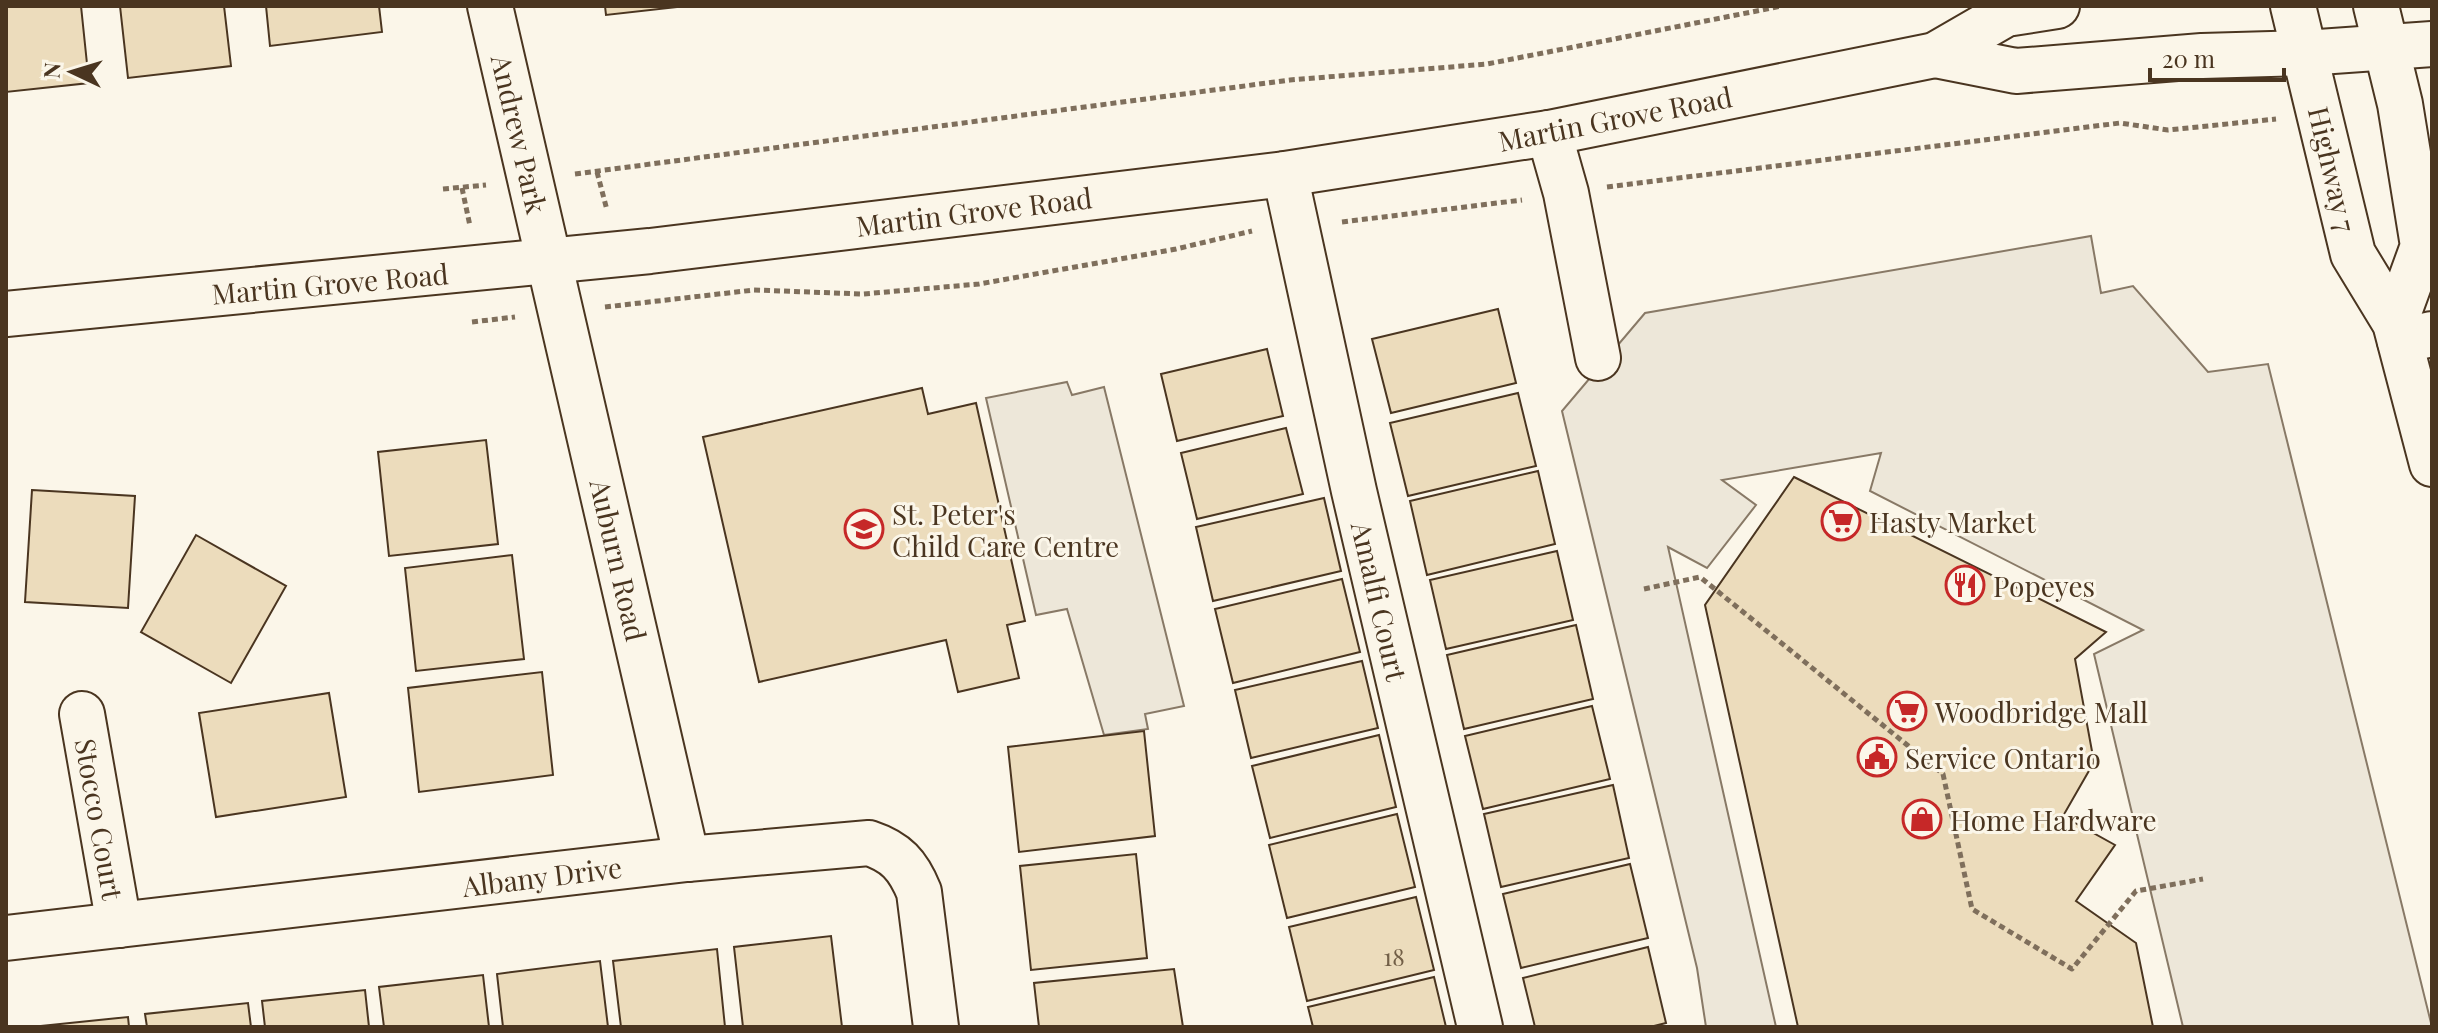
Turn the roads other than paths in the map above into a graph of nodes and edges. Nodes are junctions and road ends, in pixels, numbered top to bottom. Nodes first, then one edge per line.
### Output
1 (490, 6) edge
2 (2057, 6) edge
3 (2293, 6) edge
4 (2381, 26) edge
5 (2432, 44) edge
6 (2305, 53) junction
7 (1935, 55) junction
8 (1549, 133) junction
9 (1285, 174) junction
10 (550, 261) junction
11 (6, 314) edge
12 (2409, 333) edge
13 (1598, 358) dead end
14 (2432, 464) edge
15 (82, 714) dead end
16 (687, 859) junction
17 (119, 925) junction
18 (6, 938) edge
19 (936, 1027) edge
20 (1480, 1027) edge

1 - 10 street, Andrew Park
2 - 7 street, Martin Grove Road
3 - 6 street, Highway 7
4 - 5 street, Martin Grove Road
4 - 6 street, Martin Grove Road
4 - 12 street
6 - 7 street, Martin Grove Road
6 - 12 street, Highway 7
7 - 8 street, Martin Grove Road
8 - 9 street, Martin Grove Road
8 - 13 street
9 - 10 street, Martin Grove Road
9 - 20 street, Amalfi Court
10 - 11 street, Martin Grove Road
10 - 16 street, Auburn Road
12 - 14 street, Highway 7
15 - 17 street, Stocco Court
16 - 17 street, Albany Drive
16 - 19 street, Albany Drive
17 - 18 street, Albany Drive

